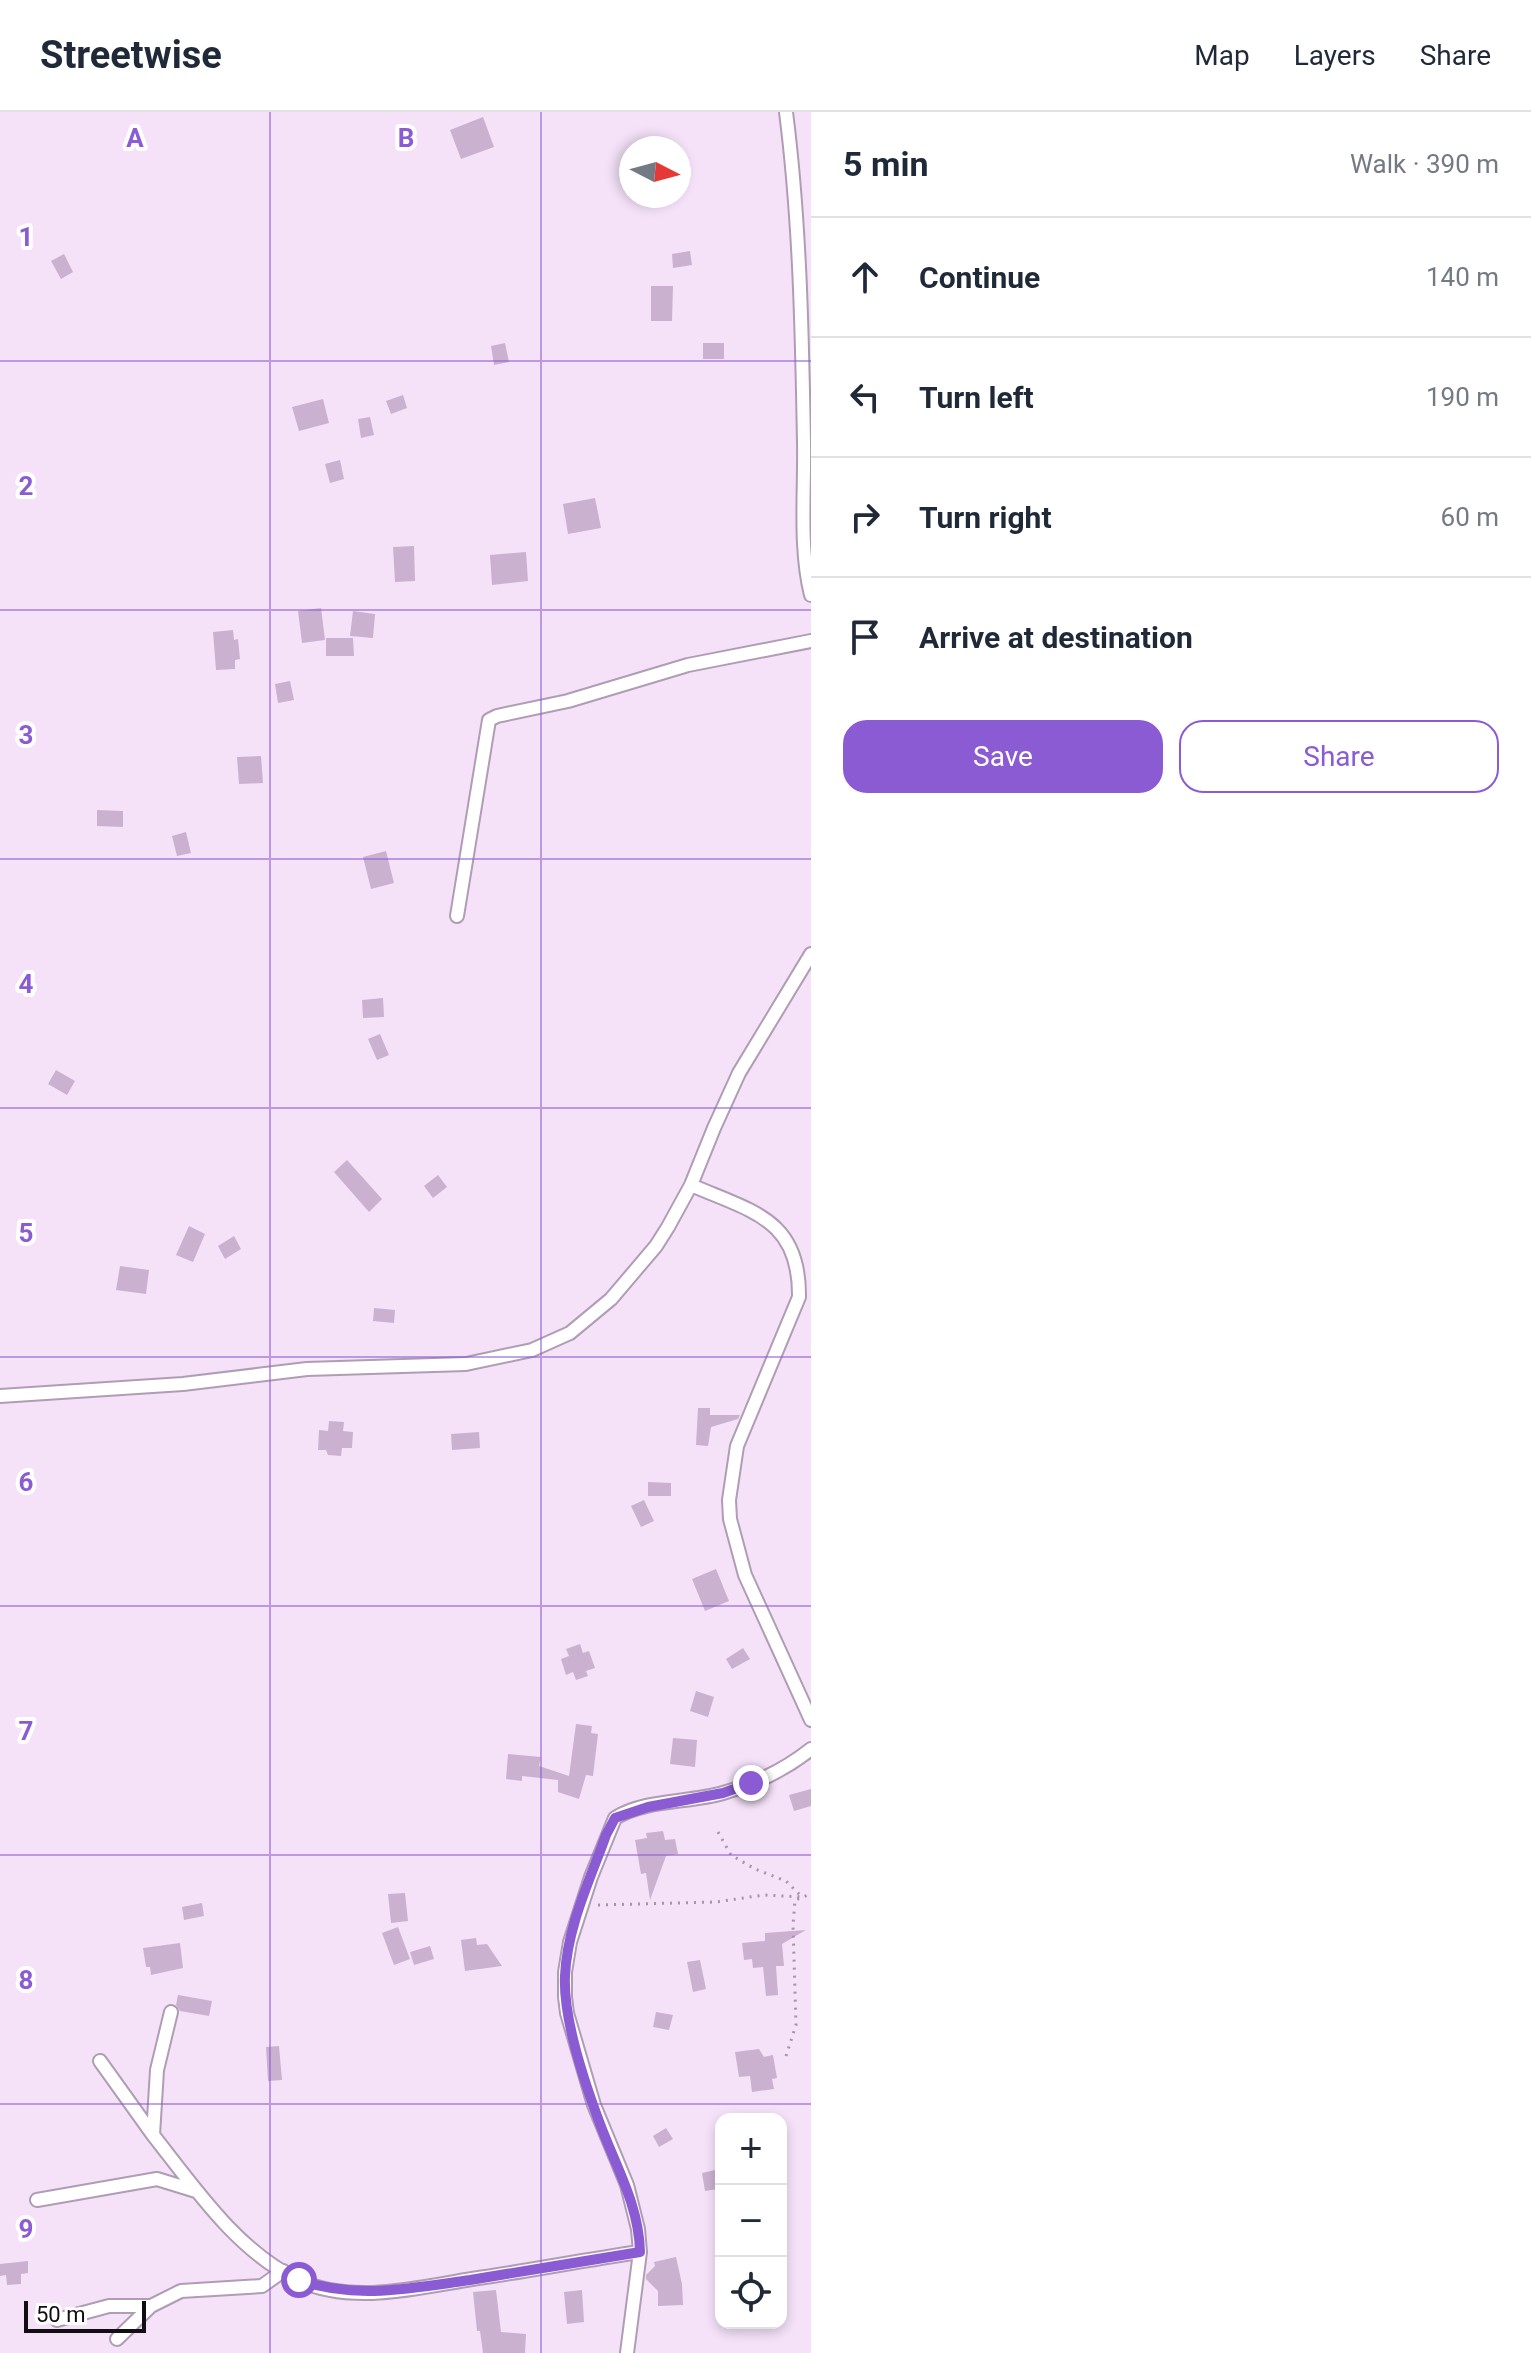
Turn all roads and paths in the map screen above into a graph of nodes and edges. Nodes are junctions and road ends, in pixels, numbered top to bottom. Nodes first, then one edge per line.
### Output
1 (786, 112) edge
2 (811, 595) edge
3 (811, 641) edge
4 (457, 916) dead end
5 (811, 954) edge
6 (691, 1185) junction
7 (0, 1396) edge
8 (811, 1720) edge
9 (811, 1749) edge
10 (718, 1832) dead end
11 (811, 1894) edge
12 (802, 1897) junction
13 (580, 1905) junction
14 (171, 2012) dead end
15 (786, 2056) dead end
16 (100, 2061) dead end
17 (153, 2135) junction
18 (196, 2191) junction
19 (37, 2200) dead end
20 (640, 2252) junction
21 (283, 2271) junction
22 (151, 2306) junction
23 (57, 2320) dead end
24 (117, 2339) dead end
25 (627, 2353) edge

1 - 2 street
3 - 4 street
5 - 6 street
6 - 7 street
6 - 8 street
9 - 13 street
10 - 12 path
11 - 12 path
12 - 13 path
12 - 15 path
13 - 20 street
14 - 17 street
16 - 17 street
17 - 18 street
18 - 19 street
18 - 21 street
20 - 21 street
20 - 25 street
21 - 22 street
22 - 23 street
22 - 24 street

